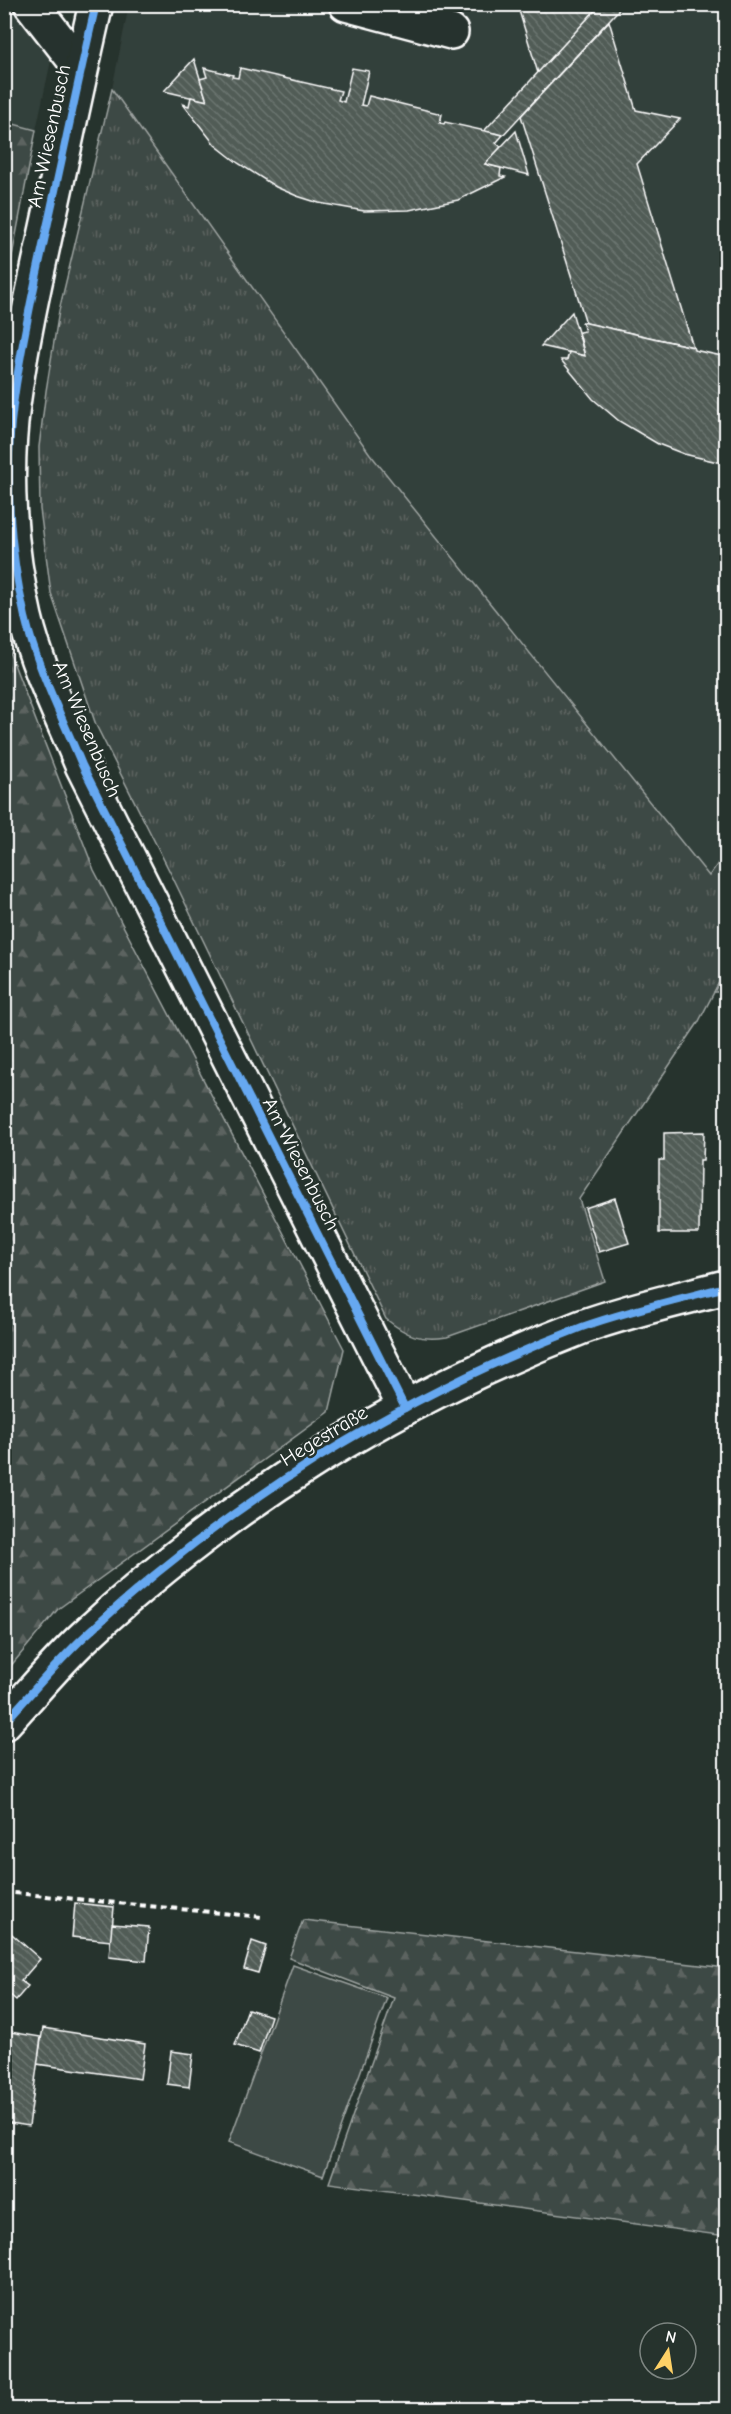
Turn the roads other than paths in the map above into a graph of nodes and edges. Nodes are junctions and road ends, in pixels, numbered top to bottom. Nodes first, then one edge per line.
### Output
1 (31, 4) edge
2 (96, 4) edge
3 (346, 4) edge
4 (451, 32) dead end
5 (81, 67) junction
6 (726, 1287) edge
7 (405, 1408) junction
8 (4, 1723) edge

1 - 5 street
2 - 5 street, Am Wiesenbusch
3 - 4 street
5 - 7 street, Am Wiesenbusch
6 - 7 street, Hegestraße
7 - 8 street, Hegestraße

